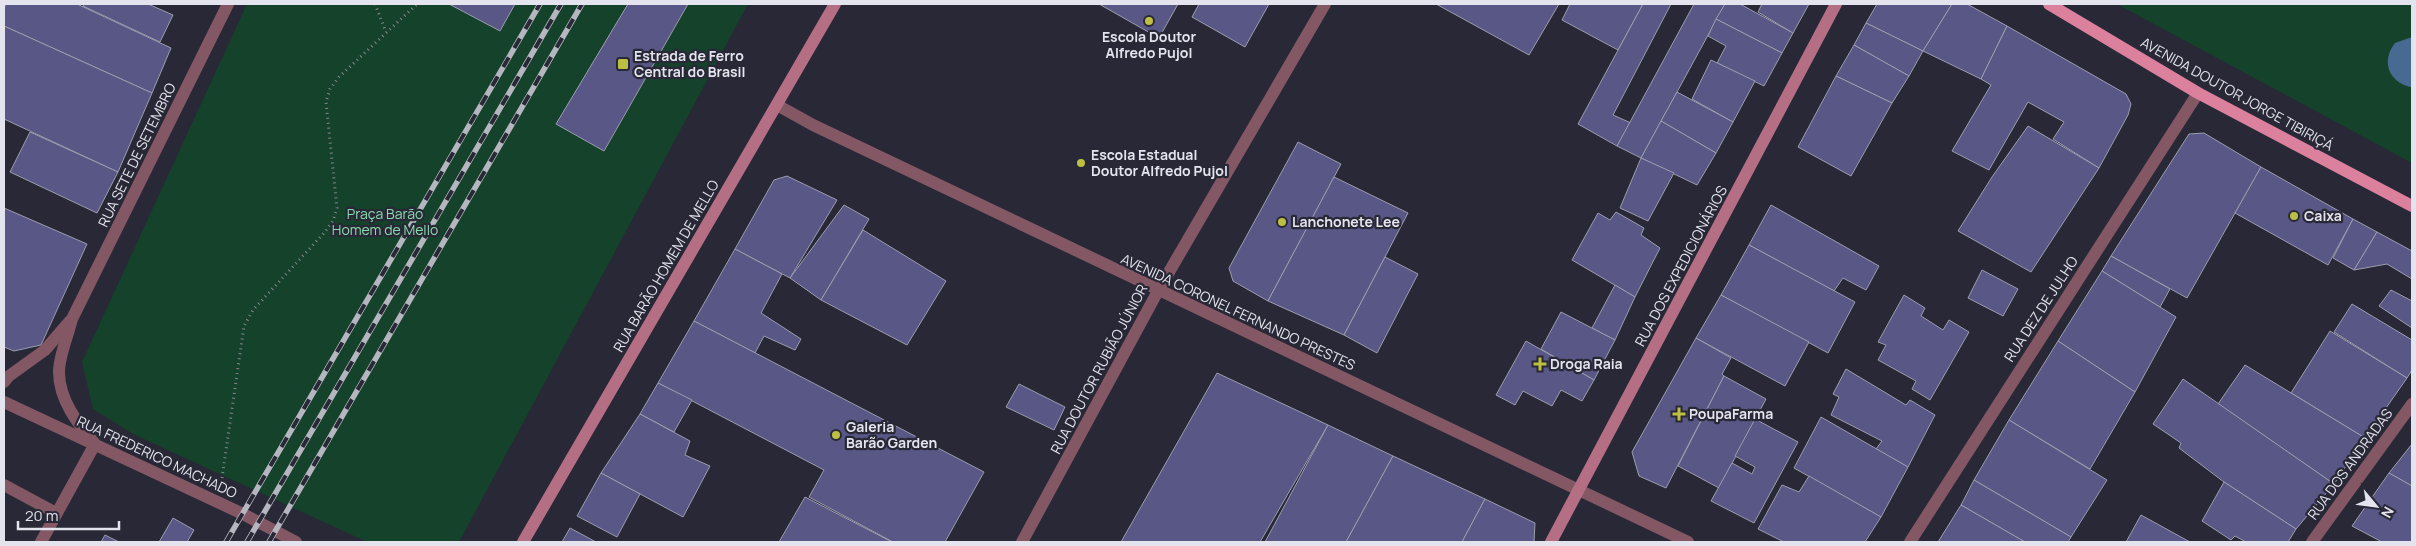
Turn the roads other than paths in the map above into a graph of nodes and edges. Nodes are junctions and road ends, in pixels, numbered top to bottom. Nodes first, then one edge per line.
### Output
1 (228, 4) edge
2 (835, 4) edge
3 (1326, 4) edge
4 (1836, 4) edge
5 (2049, 4) edge
6 (2198, 93) junction
7 (777, 105) junction
8 (2412, 206) edge
9 (1158, 291) junction
10 (72, 319) junction
11 (4, 382) edge
12 (4, 402) edge
13 (2412, 404) edge
14 (95, 444) junction
15 (4, 485) edge
16 (1580, 490) junction
17 (56, 514) junction
18 (41, 542) edge
19 (296, 542) edge
20 (523, 542) edge
21 (1022, 542) edge
22 (1551, 542) edge
23 (1688, 542) edge
24 (1910, 542) edge
25 (2312, 542) edge

1 - 10 street, RUA SETE DE SETEMBRO
2 - 7 main road, RUA BARÃO HOMEM DE MELLO
3 - 9 street, RUA DOUTOR RUBIÃO JÚNIOR
4 - 16 main road, RUA DOS EXPEDICIONÁRIOS
5 - 6 main road, AVENIDA DOUTOR JORGE TIBIRIÇÁ
6 - 8 main road, AVENIDA DOUTOR JORGE TIBIRIÇÁ
6 - 24 street, RUA DEZ DE JULHO
7 - 9 street, AVENIDA CORONEL FERNANDO PRESTES
7 - 20 main road, RUA BARÃO HOMEM DE MELLO
9 - 16 street, AVENIDA CORONEL FERNANDO PRESTES
9 - 21 street, RUA DOUTOR RUBIÃO JÚNIOR
10 - 11 street
10 - 14 street
12 - 14 street, RUA FREDERICO MACHADO
13 - 25 street, RUA DOS ANDRADAS
14 - 17 street
14 - 19 street, RUA FREDERICO MACHADO
15 - 17 street
16 - 22 main road, RUA DOS EXPEDICIONÁRIOS
16 - 23 street, AVENIDA CORONEL FERNANDO PRESTES
17 - 18 street

